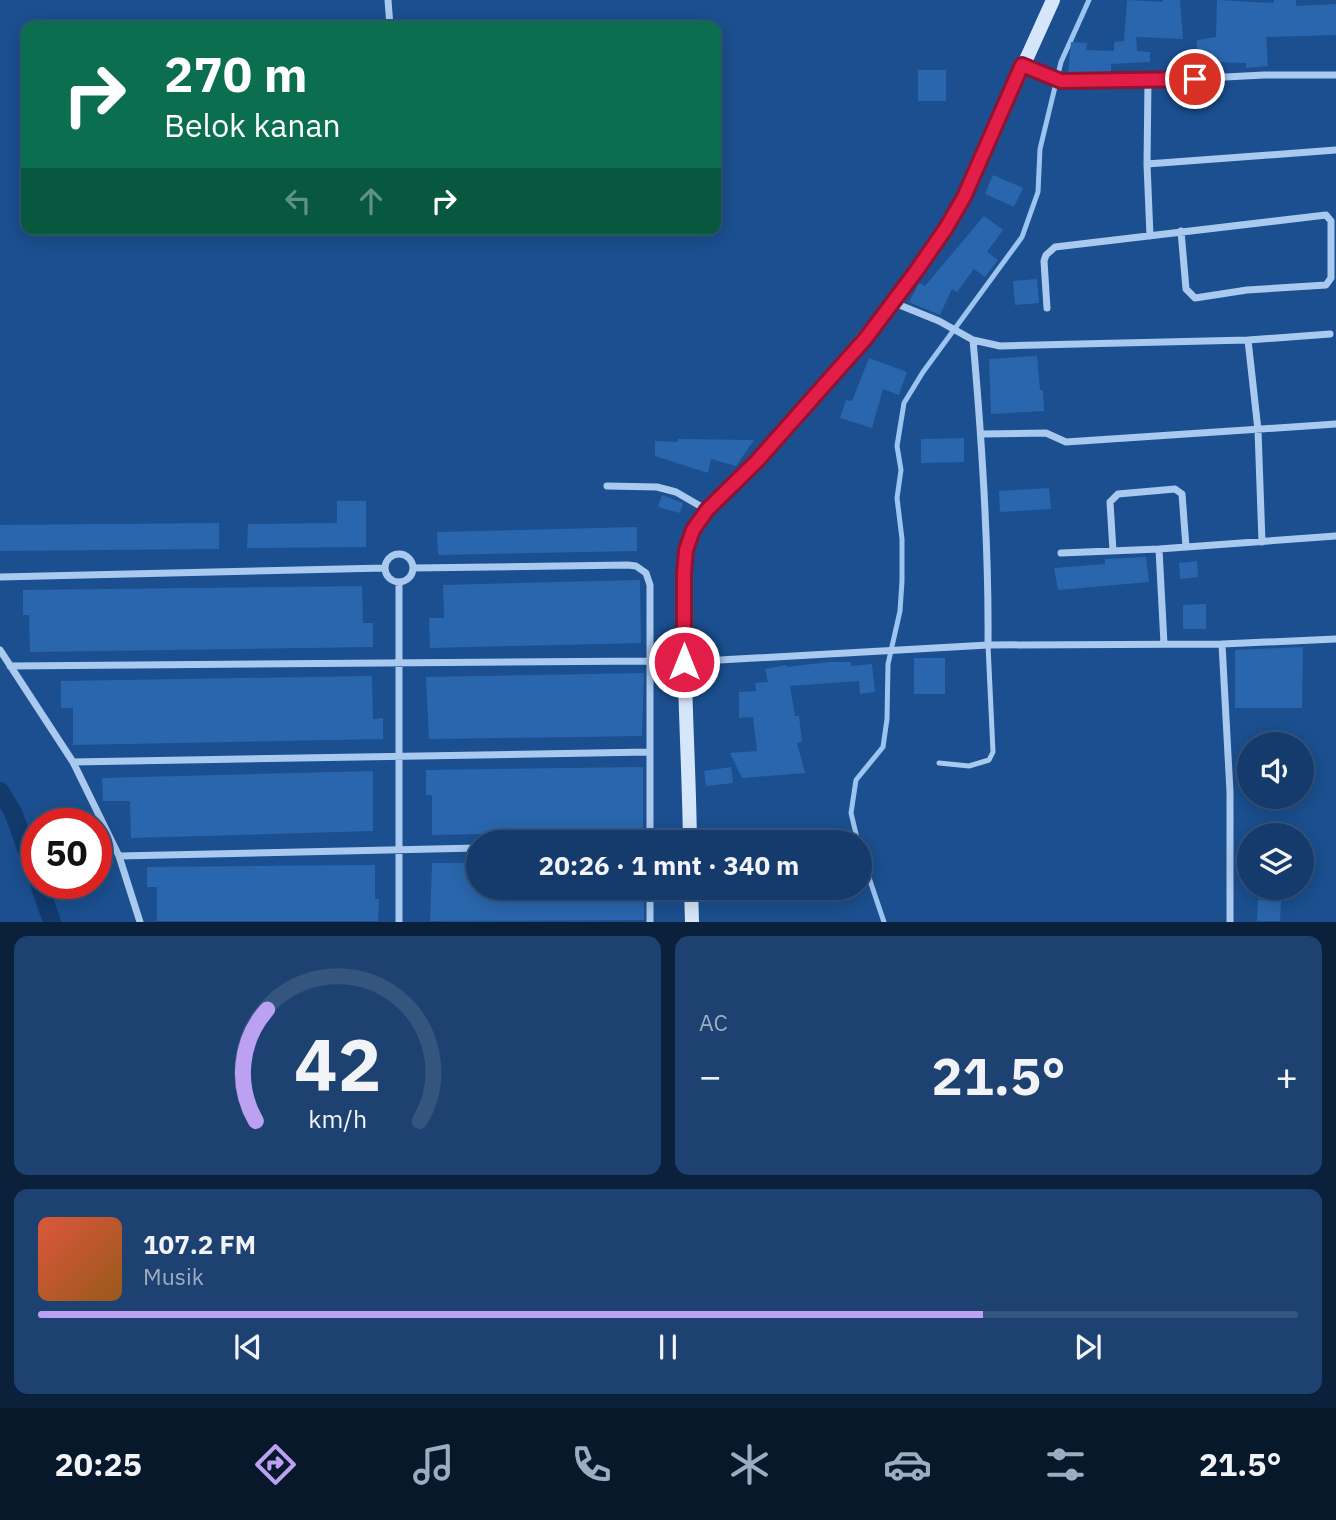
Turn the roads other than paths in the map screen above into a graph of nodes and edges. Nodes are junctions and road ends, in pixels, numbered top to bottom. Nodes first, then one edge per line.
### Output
1 (388, 0) edge
2 (1053, 0) edge
3 (390, 21) edge
4 (1022, 65) junction
5 (1336, 75) edge
6 (1148, 81) junction
7 (1336, 150) edge
8 (1147, 164) junction
9 (1181, 231) junction
10 (1150, 236) junction
11 (892, 302) junction
12 (1047, 308) dead end
13 (1329, 334) dead end
14 (973, 340) junction
15 (1248, 340) junction
16 (1336, 424) edge
17 (1258, 430) junction
18 (981, 434) junction
19 (607, 486) dead end
20 (707, 510) junction
21 (1336, 536) edge
22 (1262, 542) junction
23 (1186, 547) junction
24 (1159, 549) junction
25 (1113, 551) junction
26 (1061, 553) dead end
27 (385, 568) junction
28 (414, 568) junction
29 (0, 577) edge
30 (399, 582) junction
31 (1336, 639) edge
32 (1164, 644) junction
33 (1222, 644) junction
34 (988, 645) junction
35 (0, 650) edge
36 (649, 661) junction
37 (684, 662) junction
38 (400, 663) junction
39 (10, 666) junction
40 (649, 752) junction
41 (399, 756) junction
42 (73, 762) junction
43 (939, 763) dead end
44 (650, 830) edge
45 (691, 830) edge
46 (466, 848) edge
47 (398, 850) junction
48 (119, 856) junction
49 (650, 900) edge
50 (691, 900) edge
51 (140, 922) edge
52 (399, 922) edge
53 (650, 922) edge
54 (692, 922) edge
55 (1230, 922) edge

1 - 3 street
2 - 4 main road
4 - 6 street
4 - 11 main road
5 - 6 street
6 - 8 street
7 - 8 street
8 - 10 street
9 - 9 street
9 - 10 street
10 - 12 street
11 - 14 street
11 - 20 main road
13 - 15 street
14 - 15 street
14 - 18 street
15 - 17 street
16 - 17 street
17 - 18 street
17 - 22 street
18 - 34 street
19 - 20 street
20 - 37 main road
21 - 22 street
22 - 23 street
23 - 24 street
23 - 25 street
24 - 25 street
24 - 32 street
25 - 26 street
27 - 28 street
27 - 29 street
27 - 30 street
28 - 30 street
28 - 36 street
30 - 38 street
31 - 33 street
32 - 33 street
32 - 34 street
33 - 55 street
34 - 37 street
34 - 43 lane
35 - 39 street
36 - 38 street
36 - 40 street
37 - 45 main road
38 - 39 street
38 - 41 street
39 - 42 street
40 - 41 street
40 - 44 street
41 - 42 street
41 - 47 street
42 - 48 street
46 - 47 street
47 - 48 street
47 - 52 street
48 - 51 street
49 - 53 street
50 - 54 main road

